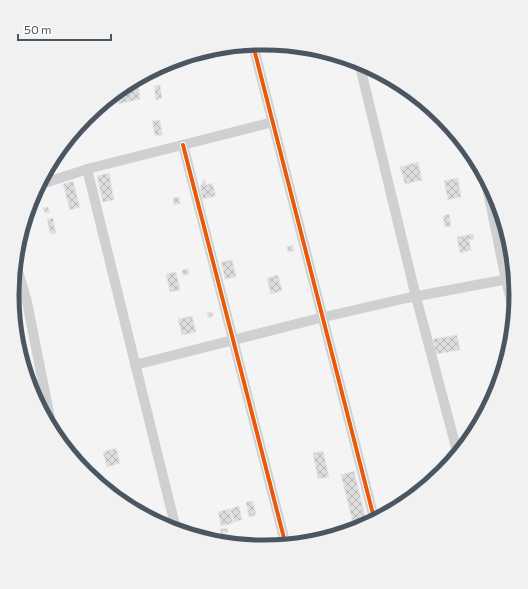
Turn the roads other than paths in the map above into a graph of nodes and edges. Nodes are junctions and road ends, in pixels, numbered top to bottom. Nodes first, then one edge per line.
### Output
1 (254, 50) edge
2 (361, 69) edge
3 (273, 122) junction
4 (183, 145) junction
5 (87, 169) junction
6 (46, 182) edge
7 (491, 204) edge
8 (508, 274) edge
9 (20, 278) edge
10 (509, 279) edge
11 (416, 296) junction
12 (324, 316) junction
13 (233, 340) junction
14 (135, 365) junction
15 (49, 411) edge
16 (456, 447) edge
17 (373, 514) edge
18 (174, 522) edge
19 (284, 538) edge

1 - 3 street
2 - 11 street
3 - 4 street
3 - 12 street
4 - 5 street
4 - 13 street
5 - 6 street
5 - 14 street
7 - 8 street
9 - 15 street
10 - 11 street
11 - 12 street
11 - 16 street
12 - 13 street
12 - 17 street
13 - 14 street
13 - 19 street
14 - 18 street

